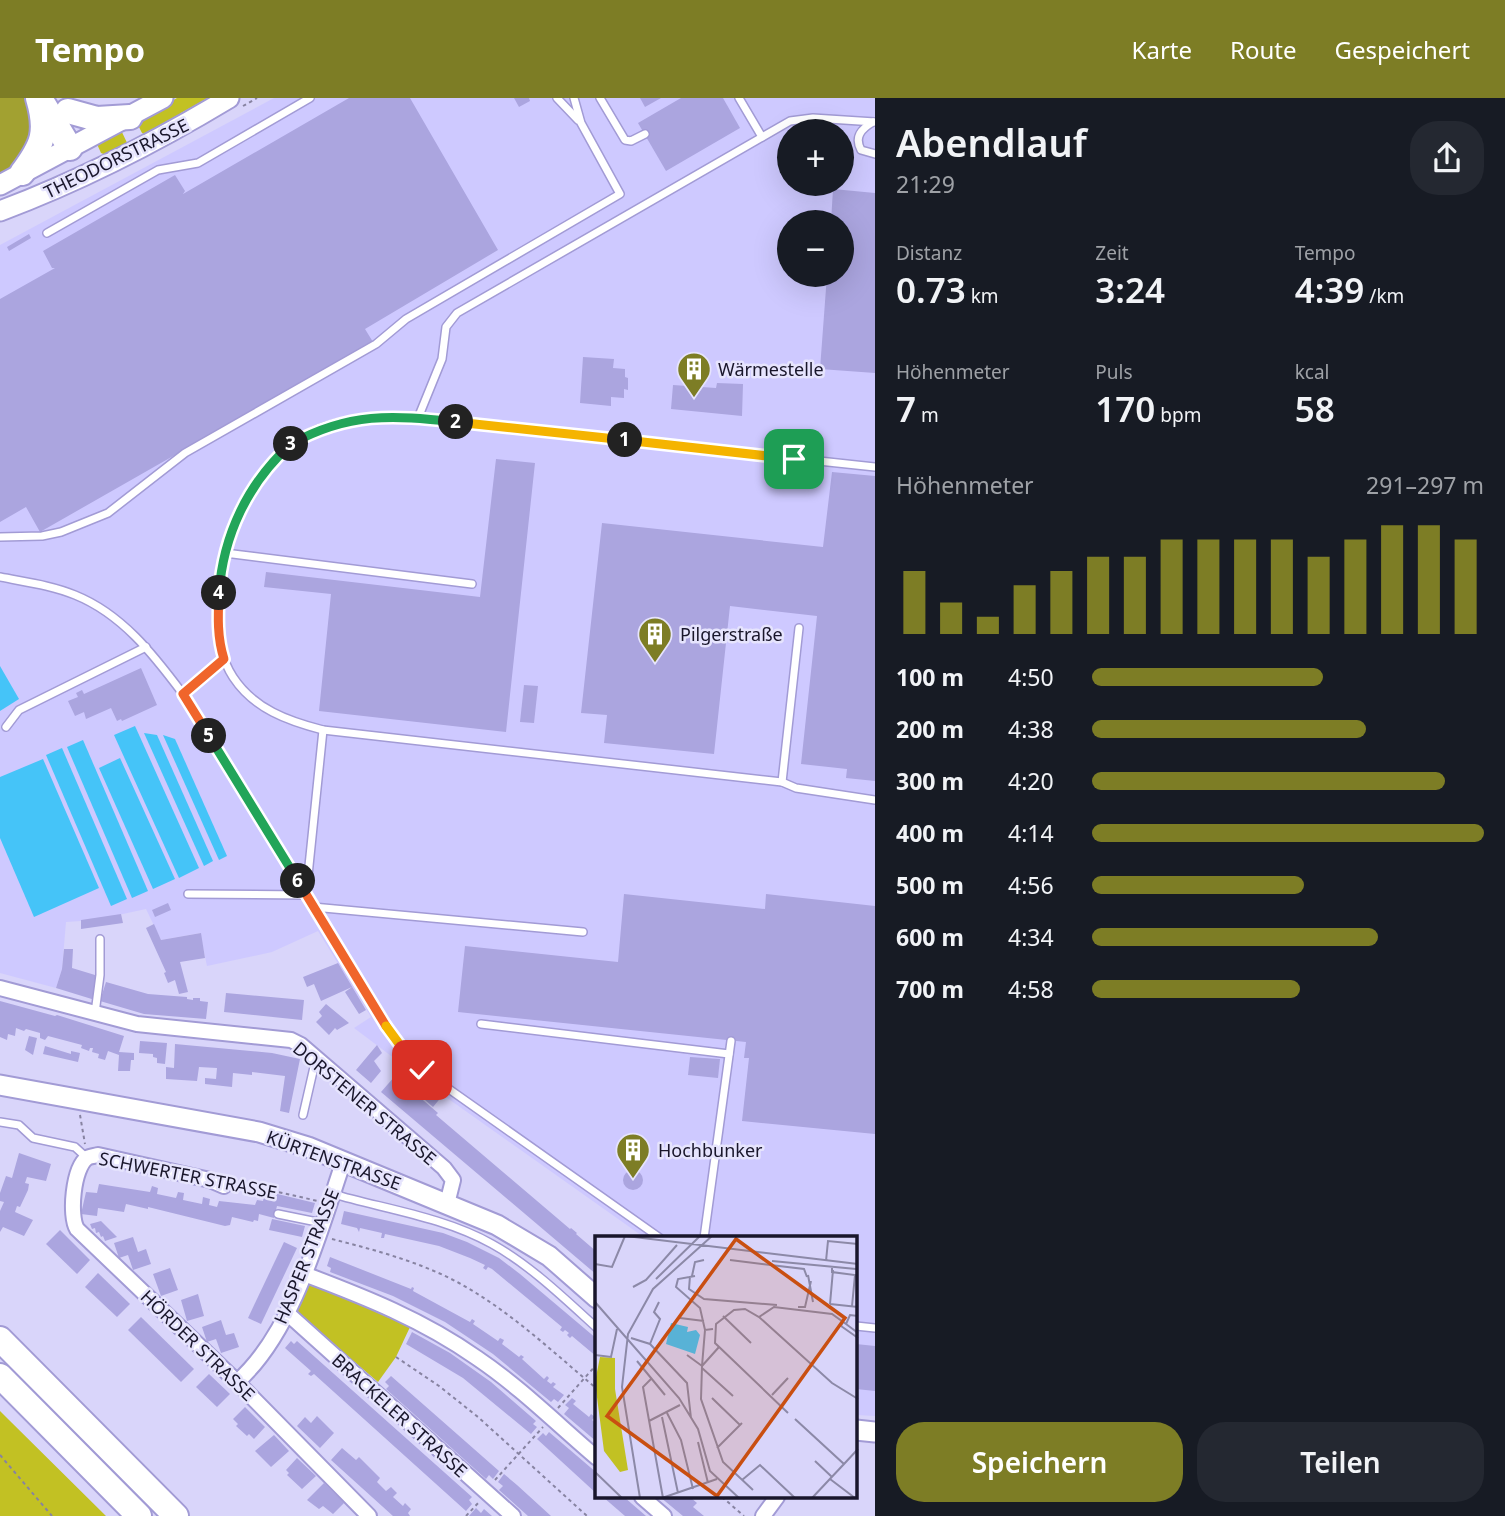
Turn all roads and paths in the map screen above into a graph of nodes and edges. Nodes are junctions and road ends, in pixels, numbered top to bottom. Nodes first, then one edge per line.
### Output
1 (39, 98) edge
2 (163, 98) edge
3 (229, 98) edge
4 (310, 98) edge
5 (557, 98) edge
6 (574, 98) edge
7 (600, 98) edge
8 (740, 98) edge
9 (63, 104) edge
10 (130, 117) junction
11 (874, 122) edge
12 (581, 123) junction
13 (645, 134) dead end
14 (762, 138) junction
15 (78, 144) junction
16 (149, 144) junction
17 (875, 154) edge
18 (22, 173) junction
19 (92, 173) junction
20 (0, 185) edge
21 (0, 211) edge
22 (47, 233) dead end
23 (418, 418) junction
24 (875, 467) edge
25 (0, 537) edge
26 (225, 553) junction
27 (0, 577) edge
28 (472, 584) dead end
29 (799, 628) dead end
30 (146, 647) junction
31 (224, 659) junction
32 (183, 694) junction
33 (6, 727) dead end
34 (323, 730) junction
35 (782, 782) junction
36 (875, 800) edge
37 (188, 894) dead end
38 (306, 895) junction
39 (313, 907) junction
40 (583, 932) dead end
41 (100, 939) dead end
42 (0, 988) edge
43 (95, 1013) junction
44 (481, 1024) dead end
45 (731, 1041) dead end
46 (729, 1054) junction
47 (319, 1060) junction
48 (0, 1085) edge
49 (78, 1107) dead end
50 (303, 1115) dead end
51 (0, 1122) edge
52 (87, 1158) junction
53 (344, 1160) junction
54 (224, 1186) joint
55 (331, 1199) junction
56 (447, 1203) junction
57 (278, 1214) dead end
58 (320, 1229) junction
59 (657, 1236) edge
60 (704, 1236) edge
61 (533, 1246) junction
62 (523, 1265) junction
63 (304, 1274) junction
64 (595, 1296) edge
65 (287, 1313) junction
66 (595, 1326) edge
67 (0, 1339) edge
68 (396, 1357) dead end
69 (595, 1366) edge
70 (0, 1376) edge
71 (584, 1378) junction
72 (237, 1382) junction
73 (595, 1387) edge
74 (550, 1418) junction
75 (0, 1455) edge
76 (518, 1455) junction
77 (595, 1456) edge
78 (486, 1492) junction
79 (643, 1498) edge
80 (723, 1498) edge
81 (776, 1498) edge
82 (52, 1516) edge
83 (139, 1516) edge
84 (176, 1516) edge
85 (369, 1516) edge
86 (466, 1516) edge
87 (513, 1516) edge
88 (587, 1516) edge
89 (664, 1516) edge
90 (744, 1516) edge
91 (763, 1516) edge

1 - 15 highway
1 - 18 highway
2 - 10 main road, THEODORSTRASSE
3 - 16 main road, THEODORSTRASSE
4 - 22 lane
5 - 12 lane
6 - 12 lane
7 - 13 lane
8 - 14 lane
9 - 10 highway
9 - 15 highway
10 - 15 main road, THEODORSTRASSE
10 - 16 main road
11 - 14 lane
11 - 17 lane
12 - 25 lane
14 - 23 lane
15 - 18 main road, THEODORSTRASSE
15 - 19 main road
16 - 19 main road, THEODORSTRASSE
18 - 20 main road, THEODORSTRASSE
19 - 21 main road, THEODORSTRASSE
23 - 24 lane
23 - 26 lane
26 - 28 lane
26 - 31 lane
27 - 30 lane
29 - 35 lane
30 - 32 lane
30 - 33 lane
31 - 32 lane
31 - 34 lane
32 - 38 lane
34 - 35 lane
34 - 38 lane
35 - 36 lane
37 - 38 lane
38 - 39 lane
39 - 40 lane
39 - 59 lane
41 - 43 lane
42 - 43 street, DORSTENER STRASSE
43 - 47 street, DORSTENER STRASSE
44 - 46 lane
45 - 46 lane
46 - 60 lane
47 - 50 lane
47 - 56 street, DORSTENER STRASSE
48 - 53 main road, KÜRTENSTRASSE
49 - 52 path
51 - 52 lane
52 - 54 street, SCHWERTER STRASSE
52 - 72 street, HÖRDER STRASSE
53 - 55 street, HASPER STRASSE
53 - 56 main road, KÜRTENSTRASSE
54 - 55 path, SCHWERTER STRASSE
55 - 58 street, HASPER STRASSE
55 - 62 lane, KÜRTENSTRASSE
56 - 61 main road, KÜRTENSTRASSE
57 - 58 lane
58 - 63 street, HASPER STRASSE
58 - 71 path
61 - 62 lane
61 - 64 main road, KÜRTENSTRASSE
62 - 66 lane, KÜRTENSTRASSE
63 - 65 street, HASPER STRASSE
63 - 74 street
65 - 72 street, HASPER STRASSE
65 - 78 street, BRACKELER STRASSE
67 - 84 highway
68 - 76 path
69 - 71 path
70 - 83 highway
71 - 73 path
71 - 74 path
72 - 85 street, HÖRDER STRASSE
74 - 76 path
74 - 77 street
75 - 82 path
76 - 78 path
76 - 88 path
78 - 86 path
78 - 87 street, BRACKELER STRASSE
79 - 89 street
80 - 90 path
81 - 91 street

